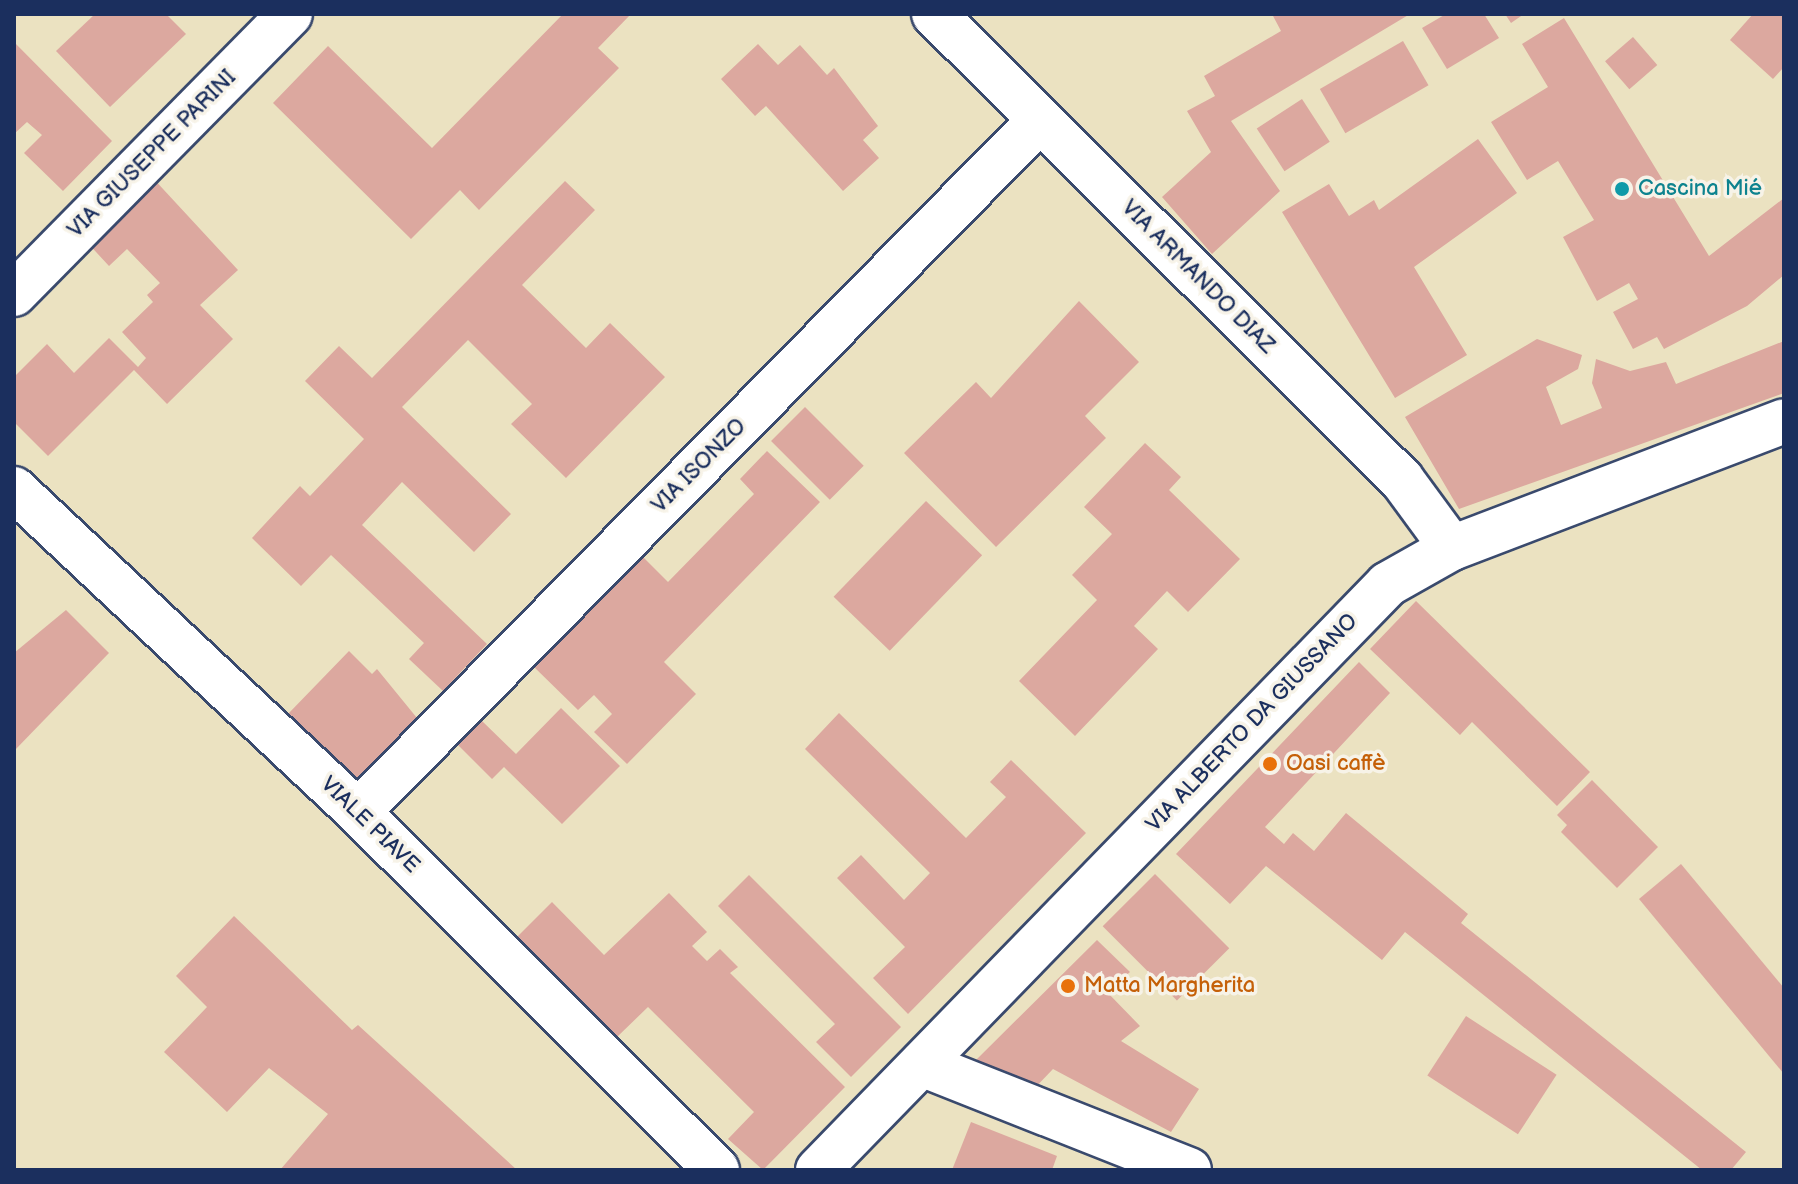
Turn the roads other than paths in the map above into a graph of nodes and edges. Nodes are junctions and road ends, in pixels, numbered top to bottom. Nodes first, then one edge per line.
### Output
1 (290, 14) edge
2 (934, 14) edge
3 (1040, 120) junction
4 (14, 294) edge
5 (1784, 421) edge
6 (14, 489) edge
7 (1452, 548) junction
8 (358, 812) junction
9 (924, 1065) junction
10 (717, 1170) edge
11 (818, 1170) edge
12 (1189, 1170) edge

1 - 4 street, VIA GIUSEPPE PARINI
2 - 3 street, VIA ARMANDO DIAZ
3 - 7 street, VIA ARMANDO DIAZ
3 - 8 street, VIA ISONZO
5 - 7 street, VIA ALBERTO DA GIUSSANO
6 - 8 street, VIALE PIAVE
7 - 9 street, VIA ALBERTO DA GIUSSANO
8 - 10 street, VIALE PIAVE
9 - 11 street, VIA ALBERTO DA GIUSSANO
9 - 12 street

